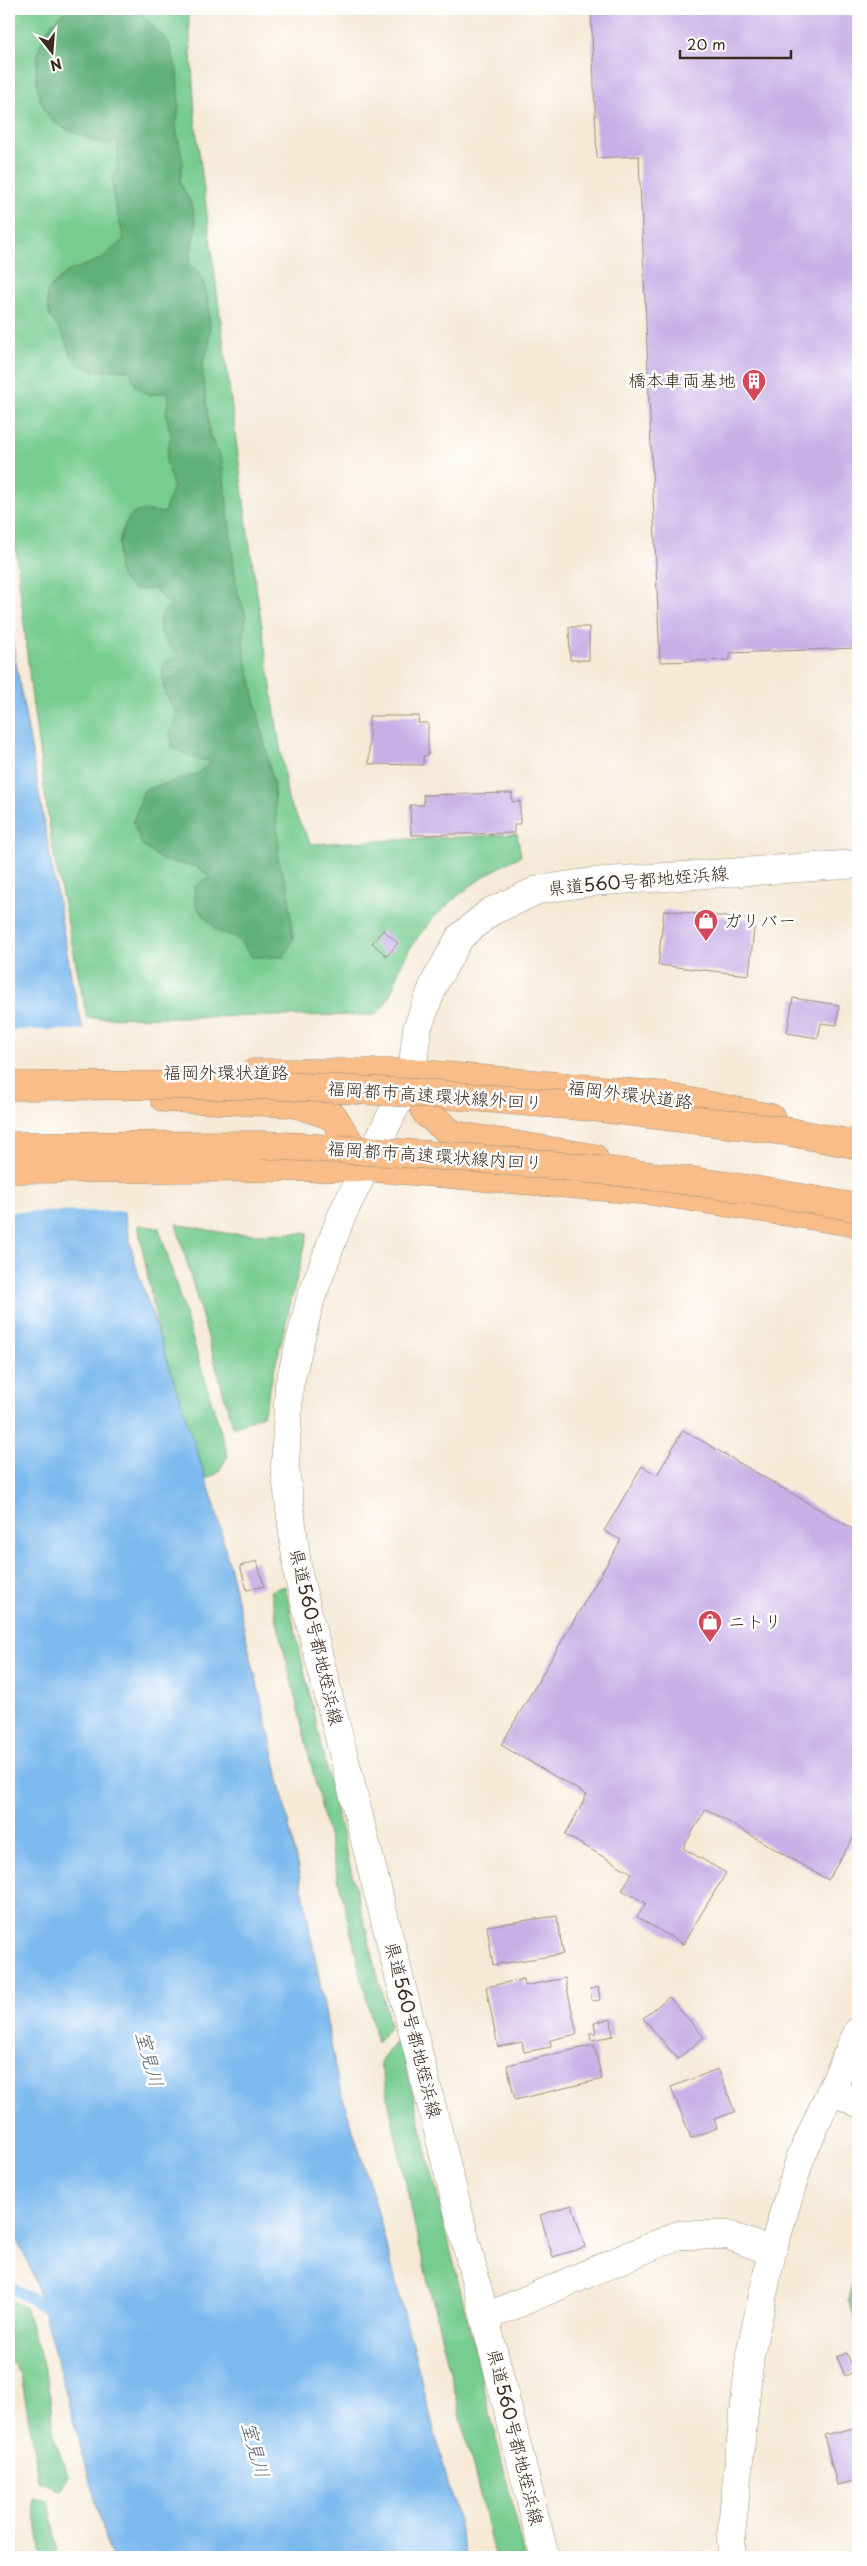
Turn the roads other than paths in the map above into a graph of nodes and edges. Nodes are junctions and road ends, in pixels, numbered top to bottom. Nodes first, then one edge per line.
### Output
1 (858, 864) edge
2 (412, 1073) junction
3 (9, 1074) edge
4 (9, 1084) edge
5 (196, 1086) junction
6 (858, 1134) edge
7 (858, 1145) edge
8 (9, 1146) edge
9 (365, 1167) junction
10 (9, 1169) edge
11 (652, 1191) junction
12 (858, 1208) edge
13 (858, 1224) edge
14 (858, 2032) edge
15 (832, 2091) junction
16 (858, 2103) edge
17 (772, 2252) junction
18 (486, 2317) junction
19 (545, 2557) edge
20 (732, 2557) edge

1 - 2 street, 県道560号都地姪浜線
2 - 5 highway, 福岡外環状道路
2 - 6 highway, 福岡外環状道路
2 - 9 street, 県道560号都地姪浜線
2 - 11 highway
3 - 5 highway, 福岡外環状道路
4 - 5 highway, bridge
4 - 7 highway, 福岡都市高速環状線外回り, bridge
5 - 9 highway
8 - 12 highway, 福岡都市高速環状線内回り, bridge
9 - 10 highway
9 - 11 highway
9 - 18 street, 県道560号都地姪浜線
11 - 13 highway
14 - 15 street
15 - 16 street
15 - 17 street
17 - 18 street
17 - 20 street
18 - 19 street, 県道560号都地姪浜線

